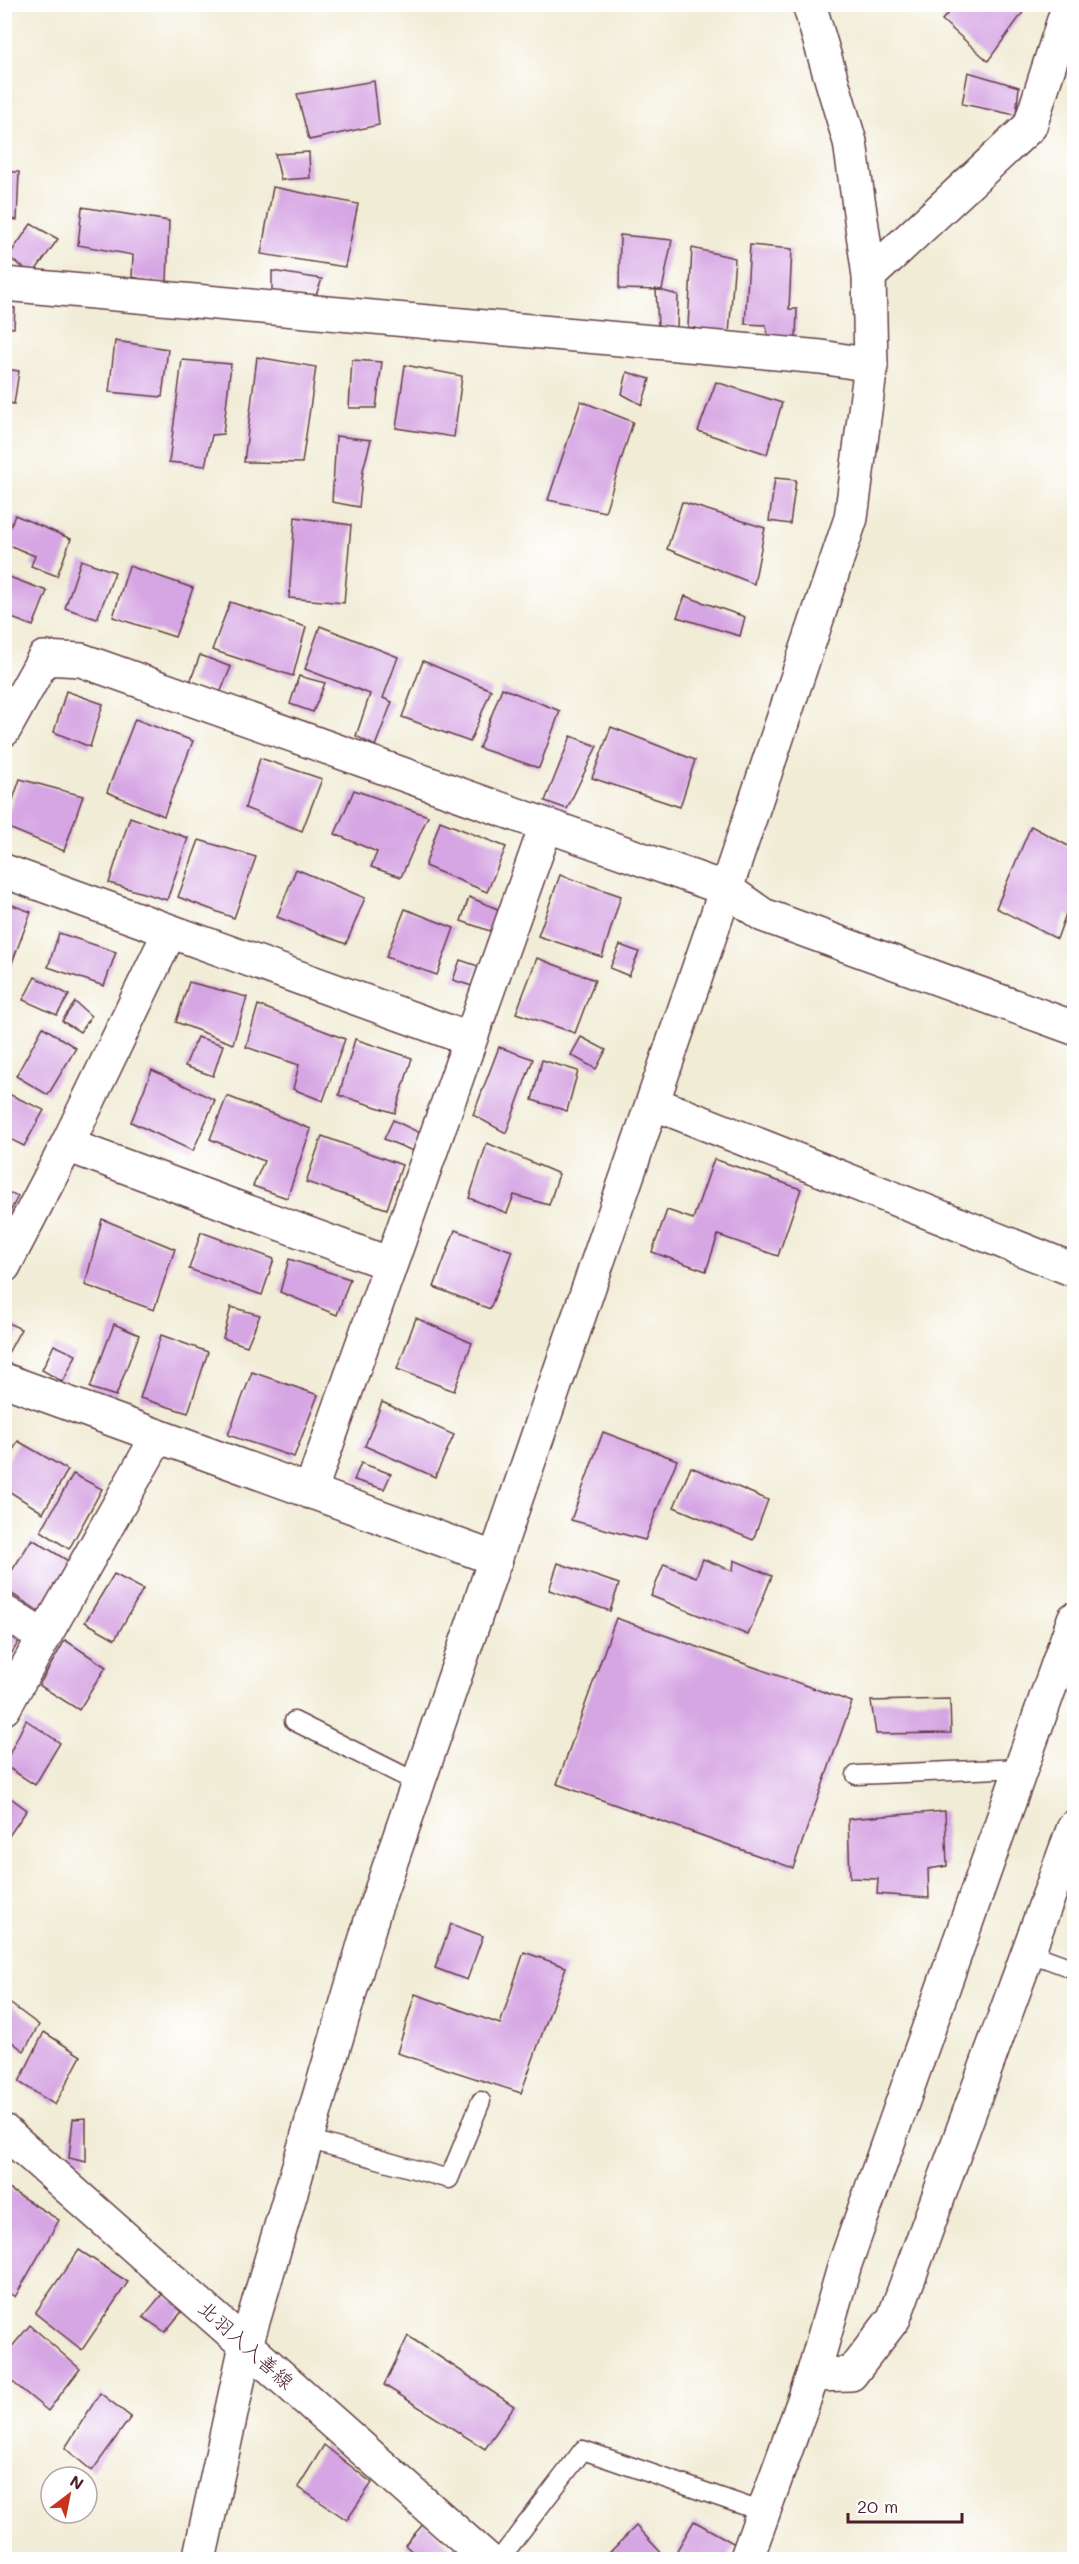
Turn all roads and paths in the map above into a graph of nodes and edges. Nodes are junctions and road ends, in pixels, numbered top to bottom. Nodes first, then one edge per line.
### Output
1 (809, 4) edge
2 (1069, 4) edge
3 (869, 276) junction
4 (4, 284) edge
5 (871, 365) junction
6 (4, 730) edge
7 (546, 826) junction
8 (4, 871) edge
9 (726, 889) junction
10 (170, 931) junction
11 (1074, 1028) edge
12 (469, 1039) junction
13 (653, 1103) junction
14 (67, 1144) junction
15 (390, 1264) junction
16 (4, 1266) edge
17 (1074, 1270) edge
18 (4, 1380) edge
19 (159, 1436) junction
20 (310, 1492) junction
21 (496, 1559) junction
22 (4, 1612) edge
23 (1074, 1619) edge
24 (44, 1637) junction
25 (4, 1707) edge
26 (294, 1721) dead end
27 (1023, 1768) junction
28 (856, 1775) dead end
29 (418, 1783) junction
30 (1074, 1827) edge
31 (1028, 1952) junction
32 (1074, 1969) edge
33 (481, 2101) dead end
34 (4, 2131) edge
35 (307, 2139) junction
36 (246, 2344) junction
37 (813, 2375) junction
38 (763, 2512) junction
39 (199, 2559) edge
40 (488, 2559) edge
41 (499, 2559) edge
42 (746, 2559) edge

1 - 3 street
2 - 3 street
3 - 5 street
4 - 5 street
5 - 9 street
6 - 7 street
7 - 9 street
7 - 12 street
8 - 10 street
9 - 11 street
9 - 13 street
10 - 12 street
10 - 14 street
12 - 15 street
13 - 17 street
13 - 21 street
14 - 15 street
14 - 16 street
15 - 20 street
18 - 19 street
19 - 20 street
19 - 24 street
20 - 21 street
21 - 29 street
22 - 24 street
23 - 27 street
24 - 25 street
26 - 29 lane
27 - 28 lane
27 - 37 street
29 - 35 street
30 - 31 street
31 - 32 lane
31 - 37 street
33 - 35 lane
34 - 36 street, 北羽入入善線
35 - 36 street
36 - 39 street
36 - 40 street, 北羽入入善線
37 - 38 street
38 - 41 lane
38 - 42 street

